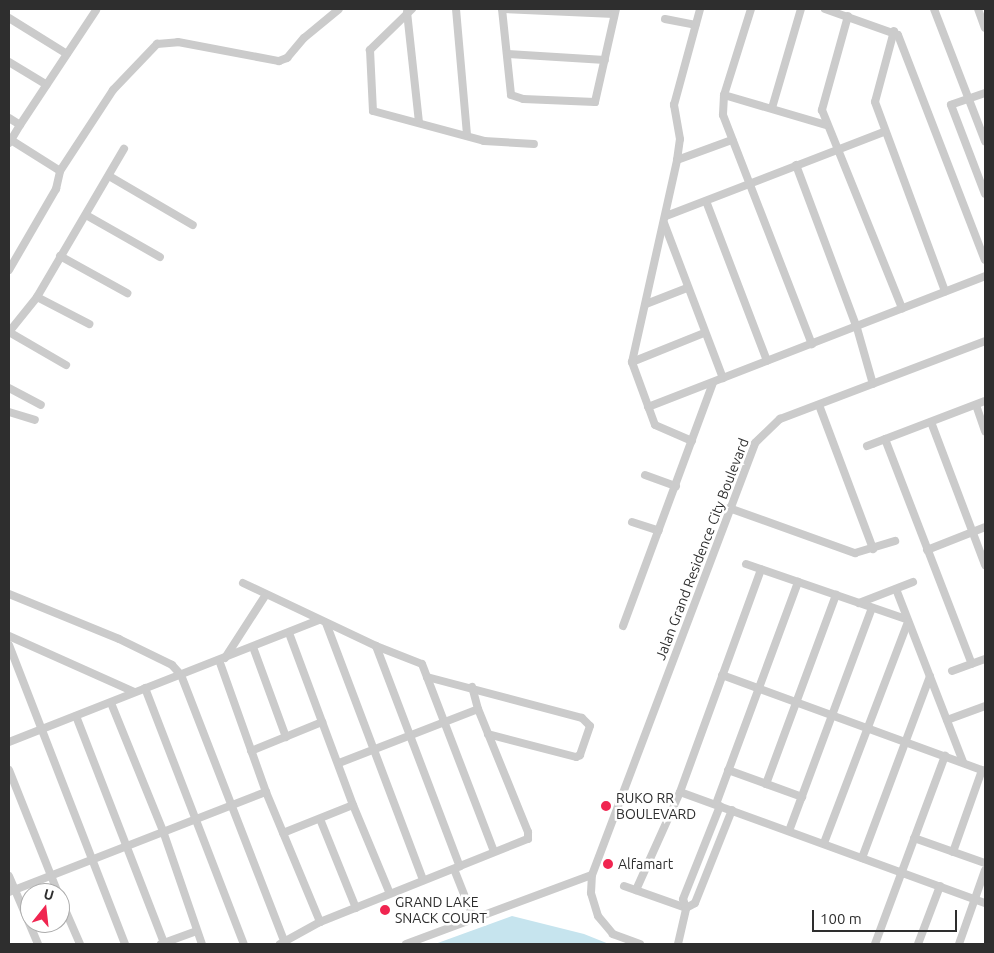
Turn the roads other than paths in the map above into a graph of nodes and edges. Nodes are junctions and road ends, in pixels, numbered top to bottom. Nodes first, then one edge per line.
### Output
1 (339, 9) edge
2 (456, 9) edge
3 (700, 9) edge
4 (751, 9) edge
5 (801, 9) edge
6 (825, 9) edge
7 (934, 9) edge
8 (978, 9) edge
9 (96, 10) edge
10 (410, 10) edge
11 (615, 11) edge
12 (848, 16) junction
13 (9, 18) edge
14 (665, 19) dead end
15 (695, 25) junction
16 (985, 28) edge
17 (894, 31) junction
18 (67, 54) junction
19 (507, 54) junction
20 (605, 60) junction
21 (9, 62) edge
22 (47, 85) junction
23 (985, 94) edge
24 (724, 95) junction
25 (969, 99) junction
26 (772, 108) junction
27 (9, 118) edge
28 (419, 122) junction
29 (20, 125) junction
30 (826, 125) junction
31 (884, 132) junction
32 (467, 135) junction
33 (732, 140) junction
34 (10, 142) edge
35 (985, 142) edge
36 (534, 144) dead end
37 (124, 149) dead end
38 (838, 149) junction
39 (677, 160) junction
40 (796, 165) junction
41 (60, 171) junction
42 (109, 176) junction
43 (751, 182) junction
44 (985, 194) edge
45 (706, 201) junction
46 (86, 215) junction
47 (665, 219) junction
48 (193, 224) dead end
49 (60, 256) junction
50 (160, 257) dead end
51 (985, 260) edge
52 (9, 270) edge
53 (985, 276) edge
54 (687, 288) junction
55 (945, 291) junction
56 (127, 293) dead end
57 (37, 297) junction
58 (646, 304) junction
59 (902, 308) junction
60 (89, 324) dead end
61 (857, 328) junction
62 (9, 332) edge
63 (704, 333) junction
64 (985, 341) edge
65 (812, 344) junction
66 (767, 360) junction
67 (632, 362) junction
68 (66, 365) dead end
69 (723, 378) junction
70 (713, 382) junction
71 (873, 384) junction
72 (9, 388) edge
73 (985, 401) edge
74 (41, 405) dead end
75 (819, 405) junction
76 (976, 405) junction
77 (648, 407) junction
78 (9, 412) edge
79 (35, 420) dead end
80 (930, 422) junction
81 (985, 431) edge
82 (885, 439) junction
83 (692, 440) junction
84 (867, 446) dead end
85 (645, 475) dead end
86 (676, 486) junction
87 (729, 508) junction
88 (632, 522) dead end
89 (985, 527) edge
90 (659, 531) junction
91 (972, 532) junction
92 (895, 541) dead end
93 (873, 549) junction
94 (926, 550) junction
95 (746, 564) dead end
96 (985, 565) edge
97 (761, 569) junction
98 (798, 582) junction
99 (913, 582) dead end
100 (243, 583) dead end
101 (896, 589) junction
102 (9, 594) edge
103 (836, 595) junction
104 (265, 596) junction
105 (859, 603) junction
106 (872, 608) junction
107 (907, 620) junction
108 (322, 622) junction
109 (623, 626) dead end
110 (289, 633) junction
111 (9, 636) edge
112 (9, 645) edge
113 (376, 646) junction
114 (253, 648) junction
115 (222, 659) junction
116 (985, 659) edge
117 (972, 664) junction
118 (952, 671) dead end
119 (722, 674) junction
120 (181, 675) junction
121 (930, 676) junction
122 (427, 677) junction
123 (472, 687) junction
124 (146, 688) junction
125 (759, 688) junction
126 (134, 692) junction
127 (796, 702) junction
128 (111, 703) junction
129 (985, 706) edge
130 (478, 709) junction
131 (832, 715) junction
132 (76, 716) junction
133 (947, 720) junction
134 (322, 722) junction
135 (444, 722) junction
136 (868, 728) junction
137 (41, 729) junction
138 (488, 734) junction
139 (409, 736) junction
140 (286, 737) junction
141 (9, 742) edge
142 (907, 742) junction
143 (374, 750) junction
144 (251, 751) junction
145 (945, 756) junction
146 (963, 762) junction
147 (339, 763) junction
148 (9, 770) edge
149 (728, 770) junction
150 (984, 770) edge
151 (766, 784) junction
152 (266, 792) junction
153 (680, 792) junction
154 (802, 796) junction
155 (353, 805) junction
156 (718, 805) junction
157 (230, 806) junction
158 (732, 810) junction
159 (320, 819) junction
160 (195, 820) junction
161 (163, 831) junction
162 (788, 831) junction
163 (283, 833) junction
164 (914, 838) junction
165 (824, 843) junction
166 (127, 844) junction
167 (494, 852) junction
168 (953, 852) junction
169 (862, 858) junction
170 (92, 859) junction
171 (985, 863) edge
172 (457, 868) junction
173 (985, 870) edge
174 (901, 871) junction
175 (592, 875) junction
176 (9, 876) edge
177 (51, 876) junction
178 (423, 880) junction
179 (54, 883) edge
180 (624, 886) dead end
181 (940, 886) junction
182 (636, 890) junction
183 (12, 891) edge
184 (390, 894) junction
185 (975, 899) junction
186 (985, 903) edge
187 (356, 908) junction
188 (686, 908) junction
189 (473, 917) junction
190 (70, 921) edge
191 (320, 922) junction
192 (197, 931) junction
193 (282, 943) edge
194 (679, 943) edge
195 (38, 944) edge
196 (80, 944) edge
197 (125, 944) edge
198 (163, 944) edge
199 (202, 944) edge
200 (244, 944) edge
201 (406, 944) edge
202 (640, 944) edge
203 (875, 944) edge
204 (918, 944) edge
205 (959, 944) edge

1 - 41 street
2 - 32 street
3 - 15 street
4 - 24 street
5 - 26 street
6 - 12 street
7 - 25 street
8 - 16 street
9 - 18 street
10 - 28 street
10 - 28 street
11 - 19 street
11 - 20 street
12 - 17 street
12 - 30 street
13 - 18 street
14 - 15 street
15 - 39 street
17 - 31 street
17 - 51 street
18 - 22 street
19 - 20 street
19 - 20 street
21 - 22 street
22 - 29 street
23 - 25 street
24 - 26 street
24 - 33 street
25 - 35 street
25 - 44 street
26 - 30 street
27 - 29 street
28 - 32 street
29 - 34 street
30 - 38 street
31 - 38 street
31 - 55 street
32 - 36 street
33 - 39 street
33 - 43 street
34 - 41 street
37 - 42 street
38 - 40 street
38 - 59 street
39 - 47 street
40 - 43 street
40 - 61 street
41 - 52 street
42 - 46 street
42 - 48 street
43 - 45 street
43 - 65 street
45 - 47 street
45 - 66 street
46 - 49 street
46 - 50 street
47 - 54 street
47 - 58 street
49 - 56 street
49 - 57 street
53 - 55 street
54 - 58 street
54 - 63 street
55 - 59 street
57 - 60 street
57 - 62 street
58 - 67 street
59 - 61 street
61 - 65 street
61 - 71 street
62 - 68 street
63 - 67 street
63 - 69 street
64 - 71 street, Jalan Grand Residence City Boulevard
65 - 66 street
66 - 69 street
67 - 77 street
69 - 70 street
70 - 77 street
70 - 83 street
71 - 75 street, Jalan Grand Residence City Boulevard
72 - 74 street
73 - 76 street
75 - 87 street, Jalan Grand Residence City Boulevard
75 - 93 street
76 - 80 street
76 - 81 street
77 - 83 street
78 - 79 street
80 - 82 street
80 - 91 street
82 - 84 street
82 - 94 street
83 - 86 street
85 - 86 street
86 - 90 street
87 - 93 street
87 - 175 street, Jalan Grand Residence City Boulevard
88 - 90 street
89 - 91 street
90 - 109 street
91 - 94 street
91 - 96 street
92 - 93 street
94 - 117 street
95 - 97 street
97 - 98 street
97 - 119 street
98 - 103 street
98 - 125 street
99 - 101 street
100 - 104 street
101 - 105 street
101 - 107 street
102 - 120 street
103 - 105 street
103 - 127 street
104 - 108 street
104 - 115 street
105 - 106 street
106 - 107 street
106 - 131 street
107 - 121 street
107 - 136 street
108 - 110 street
108 - 113 street
108 - 143 street
110 - 114 street
110 - 134 street
111 - 126 street
112 - 137 street
113 - 122 street
113 - 139 street
114 - 115 street
114 - 140 street
115 - 120 street
115 - 144 street
116 - 117 street
117 - 118 street
119 - 125 street
119 - 153 street
120 - 124 street
120 - 157 street
121 - 133 street
121 - 142 street
122 - 123 street
122 - 135 street
123 - 130 street
123 - 138 street
124 - 126 street
124 - 160 street
125 - 127 street
125 - 149 street
126 - 128 street
127 - 131 street
127 - 151 street
128 - 132 street
128 - 161 street
129 - 133 street
130 - 135 street
130 - 138 street
131 - 136 street
131 - 154 street
132 - 137 street
132 - 166 street
133 - 146 street
134 - 140 street
134 - 147 street
135 - 139 street
135 - 167 street
136 - 142 street
136 - 165 street
137 - 141 street
137 - 170 street
138 - 167 street
139 - 143 street
139 - 172 street
140 - 144 street
142 - 145 street
142 - 169 street
143 - 147 street
143 - 178 street
144 - 152 street
145 - 146 street
145 - 164 street
146 - 150 street
147 - 155 street
148 - 177 street
149 - 151 street
149 - 156 street
150 - 168 street
151 - 154 street
152 - 157 street
152 - 163 street
153 - 156 street
153 - 182 street
154 - 162 street
155 - 159 street
155 - 184 street
156 - 158 street
156 - 188 street
157 - 160 street
157 - 193 street
158 - 162 street
158 - 188 street
159 - 163 street
159 - 187 street
160 - 161 street
160 - 200 street
161 - 166 street
161 - 192 street
162 - 165 street
163 - 191 street
164 - 168 street
164 - 174 street
165 - 169 street
166 - 170 street
166 - 198 street
167 - 172 street
168 - 171 street
169 - 174 street
170 - 177 street
170 - 197 street
172 - 178 street
172 - 189 street
173 - 185 street
174 - 181 street
174 - 203 street
175 - 189 street
175 - 202 street, Jalan Grand Residence City Boulevard
176 - 183 street
177 - 179 street
177 - 183 street
178 - 184 street
180 - 182 street
181 - 185 street
181 - 204 street
182 - 188 street
183 - 195 street
184 - 187 street
185 - 186 street
185 - 205 street
187 - 191 street
188 - 194 street
189 - 201 street
190 - 196 street
191 - 193 street
192 - 198 street
192 - 199 street

